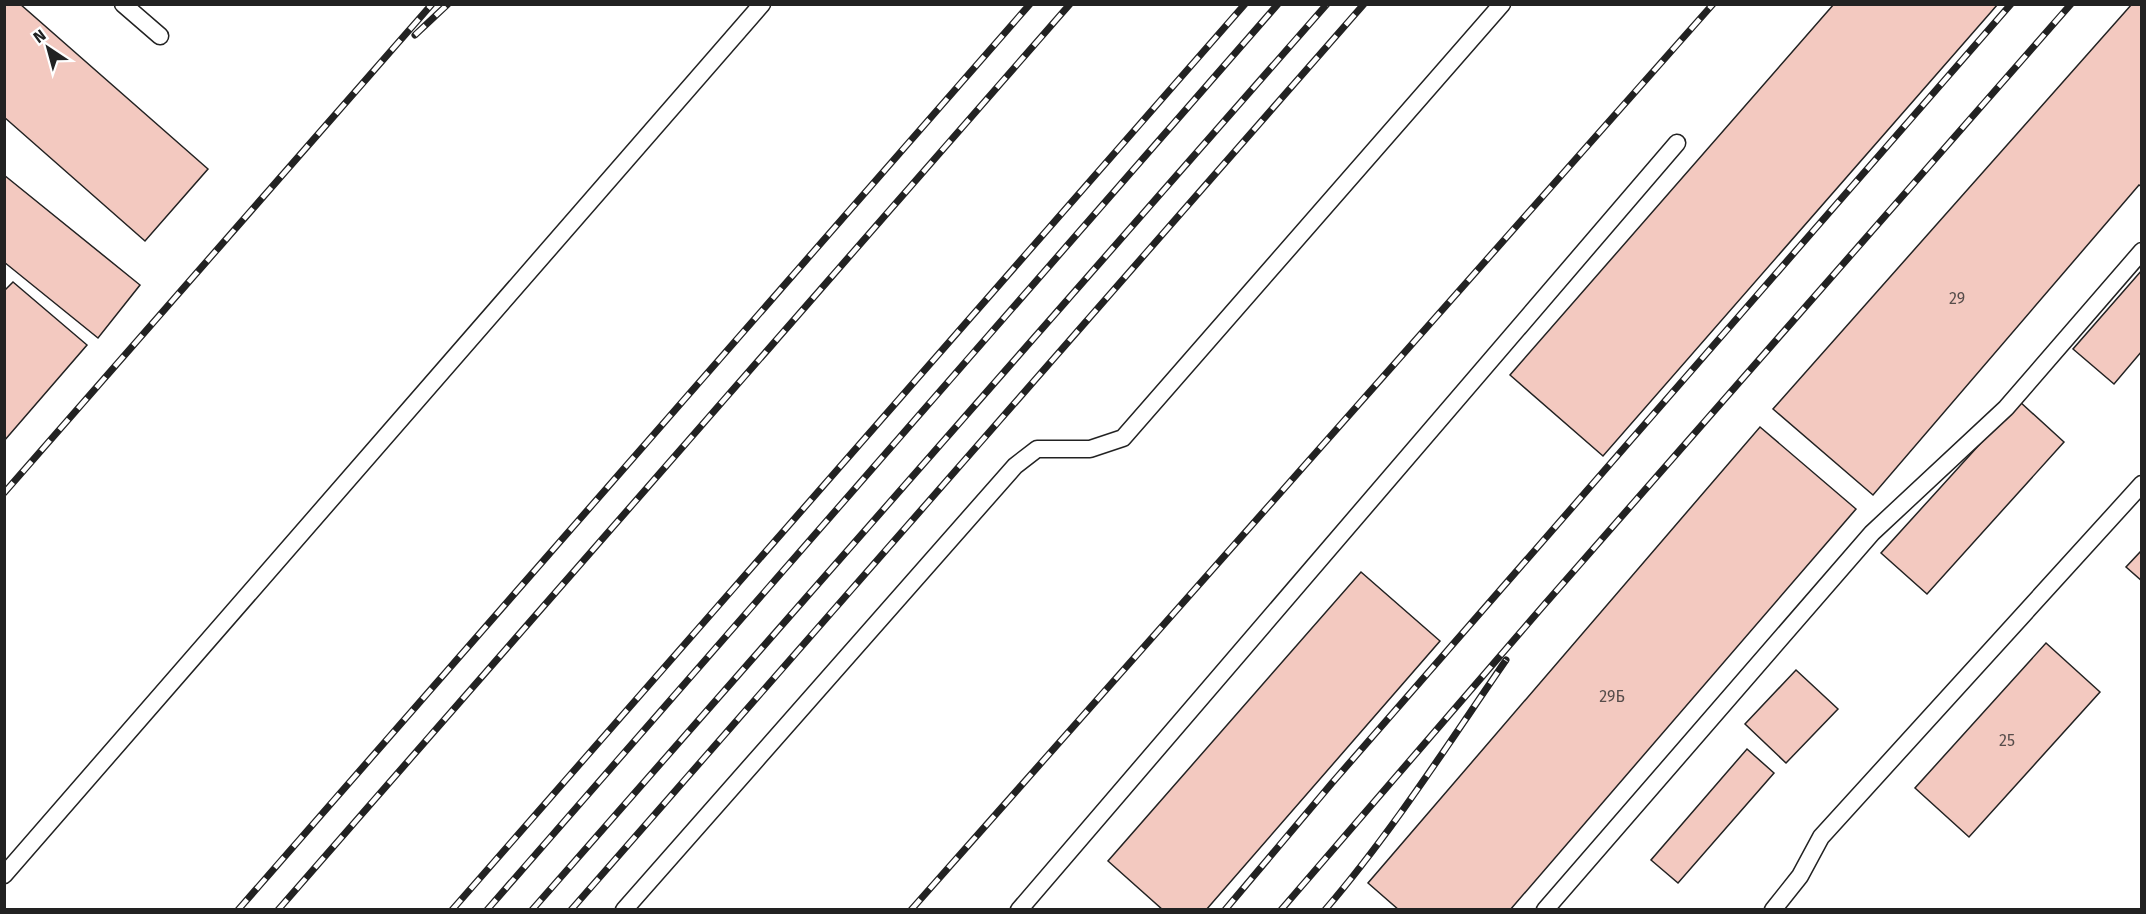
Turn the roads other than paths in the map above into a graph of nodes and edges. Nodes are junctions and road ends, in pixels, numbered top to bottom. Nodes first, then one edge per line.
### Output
1 (123, 4) edge
2 (762, 4) edge
3 (1502, 4) edge
4 (160, 36) dead end
5 (1677, 143) dead end
6 (2142, 250) edge
7 (2142, 484) edge
8 (4, 875) edge
9 (624, 909) edge
10 (1018, 909) edge
11 (1545, 909) edge
12 (1773, 909) edge

1 - 4 lane
2 - 8 lane
3 - 9 lane
5 - 10 lane
6 - 11 lane
7 - 12 lane

